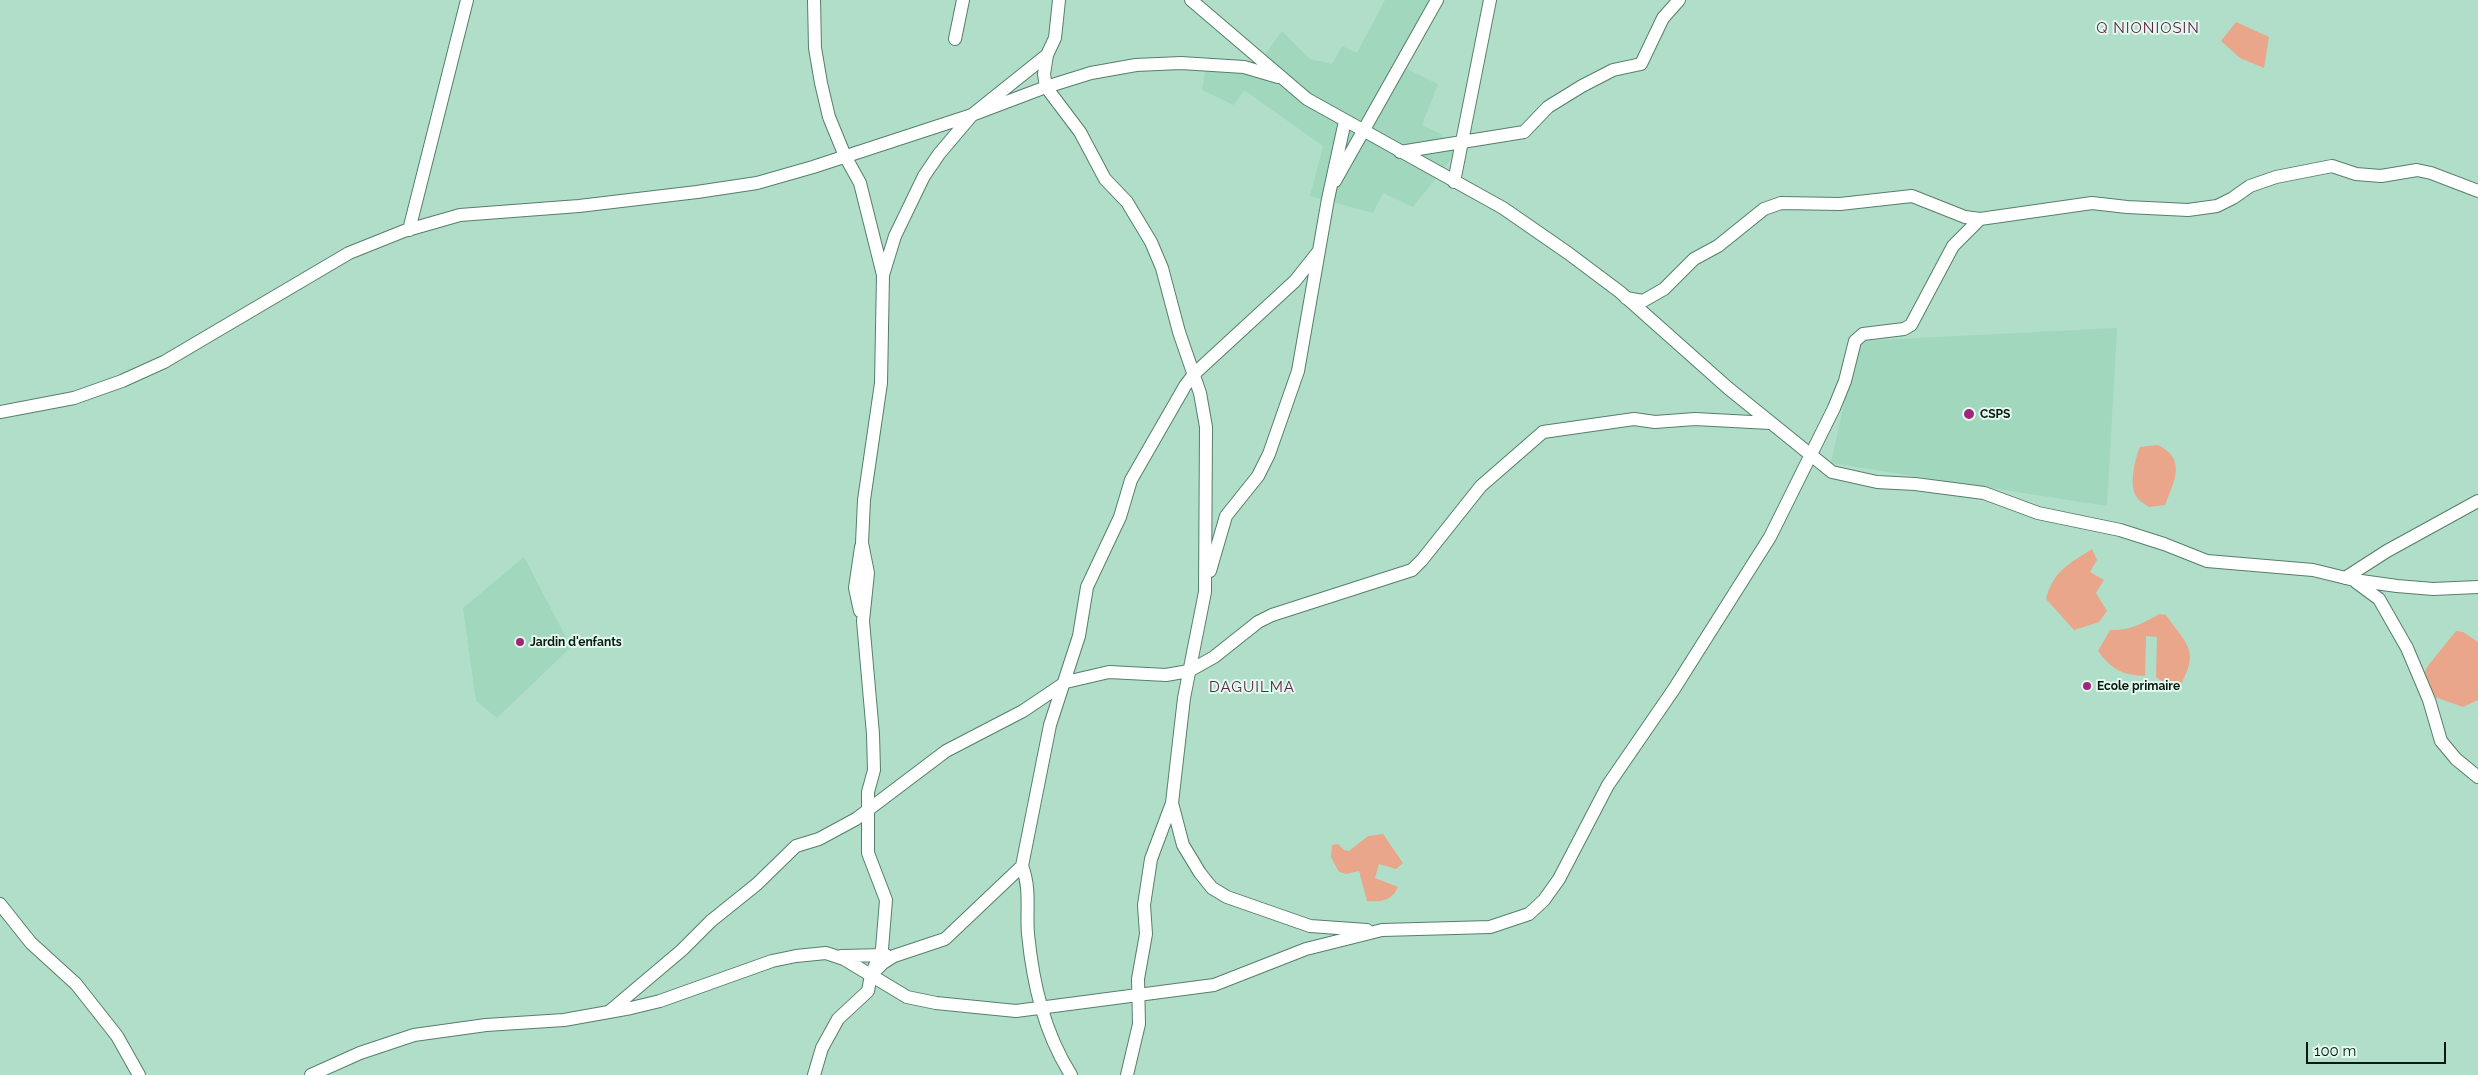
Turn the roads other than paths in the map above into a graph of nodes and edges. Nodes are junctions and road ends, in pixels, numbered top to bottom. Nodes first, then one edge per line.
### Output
1 (467, 0) edge
2 (814, 0) edge
3 (963, 0) edge
4 (1060, 0) edge
5 (1190, 0) edge
6 (1437, 0) edge
7 (1490, 0) edge
8 (1679, 0) edge
9 (956, 39) dead end
10 (1047, 55) junction
11 (1284, 79) junction
12 (1046, 86) junction
13 (972, 115) junction
14 (1345, 121) junction
15 (1365, 132) junction
16 (1462, 143) junction
17 (1400, 152) junction
18 (845, 156) junction
19 (1454, 182) junction
20 (1330, 190) junction
21 (2478, 191) edge
22 (1980, 219) junction
23 (409, 230) junction
24 (1318, 252) junction
25 (883, 275) junction
26 (1626, 298) junction
27 (1194, 374) junction
28 (0, 412) edge
29 (1770, 423) junction
30 (1810, 456) junction
31 (2478, 501) edge
32 (2350, 579) junction
33 (2478, 587) edge
34 (1205, 592) junction
35 (1189, 671) junction
36 (1066, 682) junction
37 (2478, 777) edge
38 (1172, 803) junction
39 (868, 811) junction
40 (1022, 866) junction
41 (0, 904) edge
42 (1382, 930) junction
43 (903, 954) junction
44 (835, 956) junction
45 (879, 956) junction
46 (872, 975) junction
47 (1138, 995) junction
48 (1040, 1006) junction
49 (609, 1012) junction
50 (1069, 1073) edge
51 (139, 1075) edge
52 (311, 1075) edge
53 (814, 1075) edge
54 (1127, 1075) edge

1 - 23 street
2 - 18 street
3 - 9 street
4 - 10 street
5 - 11 street
6 - 15 street
7 - 16 street
8 - 16 street
10 - 12 street
10 - 13 street
11 - 12 street
11 - 14 street
12 - 13 street
12 - 27 street
13 - 18 street
13 - 25 street
14 - 15 street
14 - 20 street
15 - 17 street
15 - 20 street
16 - 17 street
16 - 19 street
17 - 19 street
18 - 23 street
18 - 25 street
19 - 26 street
20 - 24 street
21 - 22 street
22 - 26 street
22 - 30 street
23 - 28 street
24 - 27 street
24 - 34 street
25 - 39 street
26 - 29 street
27 - 34 street
27 - 36 street
29 - 30 street
29 - 35 street
30 - 32 street
30 - 42 street
31 - 32 street
32 - 33 street
32 - 37 street
34 - 35 street
35 - 36 street
35 - 38 street
36 - 39 street
36 - 40 street
38 - 42 street
38 - 47 street
39 - 45 street
39 - 49 street
40 - 43 street
40 - 48 street
41 - 51 street
42 - 47 street
43 - 45 street
43 - 46 street
44 - 45 street
44 - 46 street
44 - 49 street
45 - 46 street
46 - 48 street
46 - 53 street
47 - 48 street
47 - 54 street
48 - 50 street
49 - 52 street

